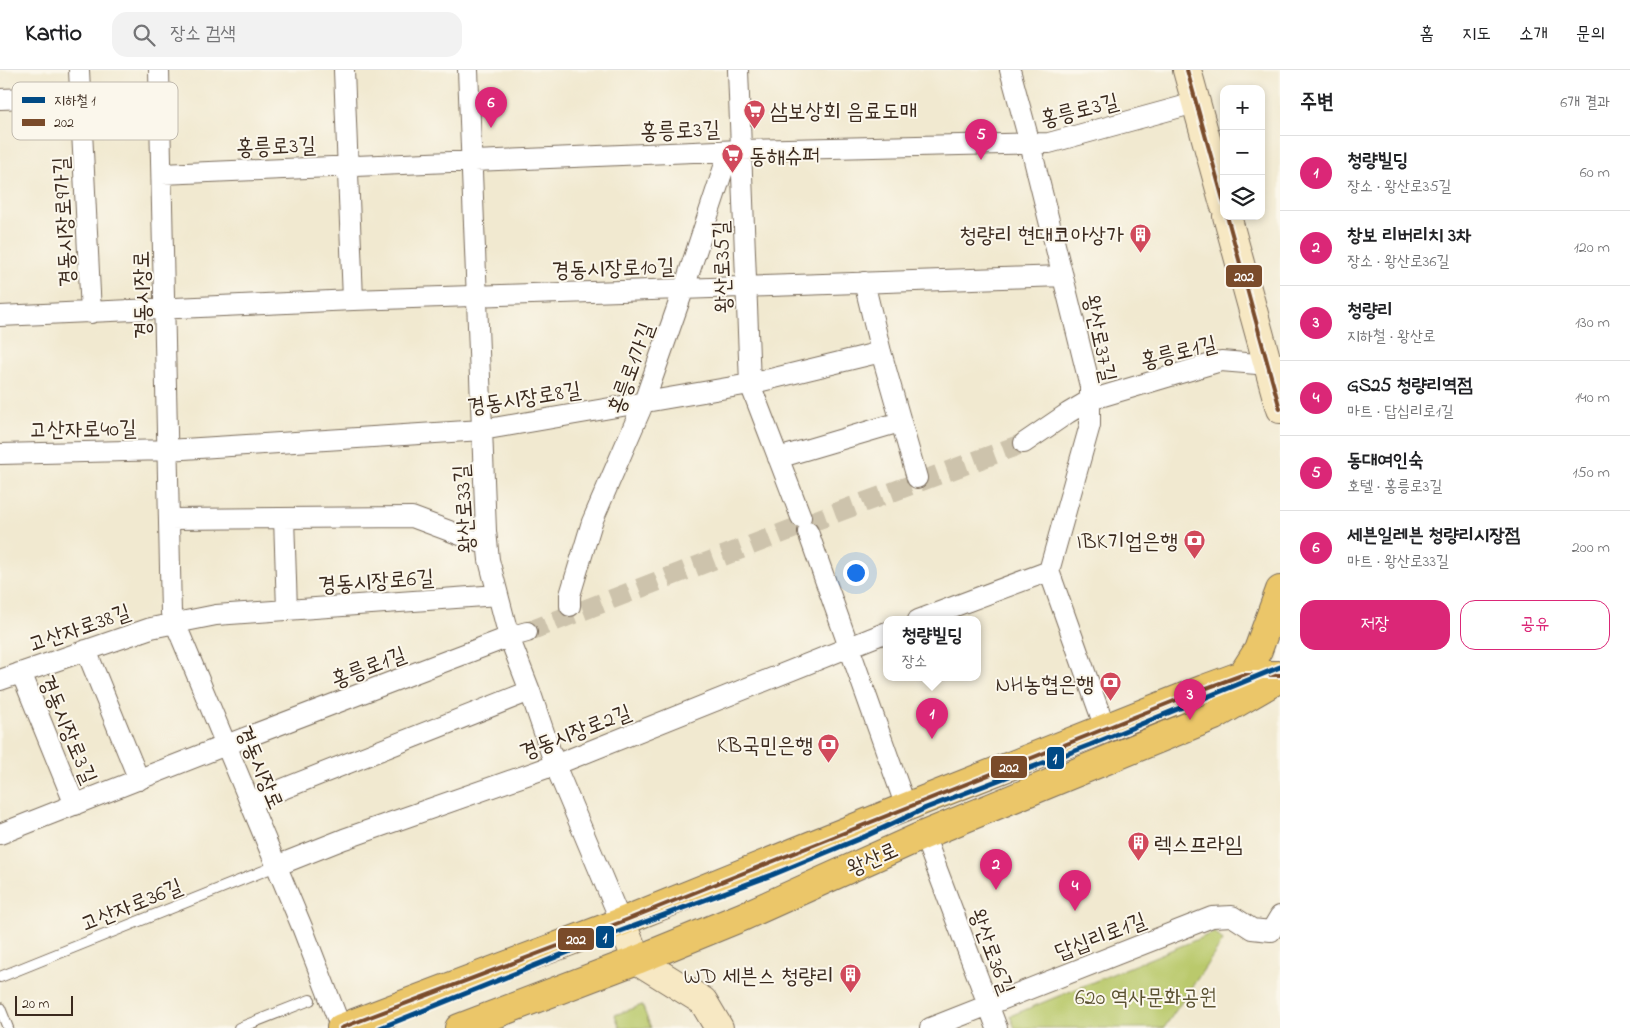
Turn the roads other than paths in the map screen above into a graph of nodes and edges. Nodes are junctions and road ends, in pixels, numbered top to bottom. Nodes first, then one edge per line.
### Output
1 (344, 70) edge
2 (468, 70) edge
3 (738, 70) edge
4 (1010, 70) edge
5 (1187, 70) edge
6 (1196, 103) junction
7 (83, 140) edge
8 (161, 140) edge
9 (1030, 144) junction
10 (741, 150) junction
11 (472, 162) junction
12 (348, 166) junction
13 (162, 174) junction
14 (1220, 190) edge
15 (1228, 220) edge
16 (1063, 276) junction
17 (864, 282) junction
18 (746, 286) junction
19 (684, 288) junction
20 (477, 296) junction
21 (353, 300) junction
22 (165, 308) junction
23 (91, 312) junction
24 (0, 316) edge
25 (881, 352) junction
26 (1275, 364) edge
27 (750, 384) junction
28 (1090, 400) junction
29 (644, 402) junction
30 (1280, 409) edge
31 (900, 422) junction
32 (482, 430) junction
33 (1024, 443) tunnel mouth
34 (168, 450) junction
35 (0, 454) edge
36 (778, 458) junction
37 (916, 478) dead end
38 (284, 518) junction
39 (169, 519) junction
40 (487, 545) junction
41 (1049, 571) junction
42 (1280, 590) edge
43 (498, 595) junction
44 (570, 606) dead end
45 (287, 610) junction
46 (929, 616) edge
47 (175, 623) junction
48 (518, 634) junction
49 (883, 634) edge
50 (848, 647) junction
51 (86, 650) junction
52 (19, 672) junction
53 (1242, 675) junction
54 (1280, 676) edge
55 (0, 680) edge
56 (530, 691) junction
57 (1104, 728) junction
58 (226, 745) junction
59 (555, 765) junction
60 (139, 780) junction
61 (250, 802) junction
62 (75, 805) junction
63 (906, 806) junction
64 (0, 834) edge
65 (924, 835) junction
66 (276, 866) junction
67 (1280, 916) edge
68 (621, 922) junction
69 (637, 960) junction
70 (0, 977) edge
71 (436, 992) junction
72 (310, 1000) dead end
73 (988, 1004) junction
74 (0, 1008) edge
75 (8, 1028) edge
76 (239, 1028) edge
77 (341, 1028) edge
78 (383, 1028) edge
79 (459, 1028) edge
80 (719, 1028) edge
81 (930, 1028) edge
82 (997, 1028) edge

1 - 12 street
2 - 11 street, 왕산로33길
3 - 10 street, 왕산로35길
4 - 9 street, 왕산로37길
5 - 6 main road
6 - 9 street, 홍릉로3길
6 - 14 main road
7 - 23 street, 경동시장로9가길
8 - 13 street, 경동시장로
9 - 10 street, 홍릉로3길
9 - 16 street, 왕산로37길
10 - 11 street, 홍릉로3길
10 - 18 street, 왕산로35길
10 - 19 street, 홍릉로1가길
11 - 12 street, 홍릉로3길
11 - 20 street, 왕산로33길
12 - 13 street, 홍릉로3길
12 - 21 street
13 - 22 street, 경동시장로
15 - 26 main road
16 - 17 street, 경동시장로10길
16 - 28 street, 왕산로37길
17 - 18 street, 경동시장로10길
17 - 25 street
18 - 19 street, 경동시장로10길
18 - 27 street, 왕산로35길
19 - 20 street, 경동시장로10길
19 - 29 street, 홍릉로1가길
20 - 21 street, 경동시장로10길
20 - 32 street, 왕산로33길
21 - 22 street, 경동시장로10길
22 - 23 street, 경동시장로10길
22 - 34 street, 경동시장로
23 - 24 street, 경동시장로10길
25 - 27 street, 경동시장로8길
25 - 31 street
26 - 28 street, 홍릉로1길
26 - 30 main road
27 - 29 street, 경동시장로8길
27 - 36 street, 왕산로35길
28 - 33 street, 홍릉로1길
28 - 41 street, 왕산로37길
29 - 32 street, 경동시장로8길
29 - 44 street, 홍릉로1가길
31 - 36 street
31 - 37 street
32 - 34 street, 경동시장로8길
32 - 40 street, 왕산로33길
34 - 35 street, 고산자로40길
34 - 39 street, 경동시장로
36 - 50 street, 왕산로35길
38 - 39 street
38 - 40 street
38 - 45 street, 경동시장로6길
39 - 47 street, 경동시장로
40 - 43 street, 왕산로33길
41 - 46 street
41 - 57 street
42 - 53 main road
43 - 45 street, 경동시장로6길
43 - 48 street, 왕산로33길
45 - 47 street, 경동시장로6길
47 - 51 street, 고산자로38길
47 - 58 street, 경동시장로
48 - 56 street, 왕산로33길
48 - 58 street, 홍릉로1길
49 - 50 street, 경동시장로2길
50 - 59 street, 경동시장로2길
50 - 63 street, 왕산로35길
51 - 52 street, 고산자로38길
51 - 60 street, 경동시장로3길
52 - 55 street, 고산자로38길
52 - 62 street, 경동시장로3길
53 - 54 main road, 왕산로
53 - 57 main road, 왕산로
54 - 65 main road, 왕산로
56 - 59 street, 왕산로33길
56 - 61 street
57 - 63 main road, 왕산로
58 - 60 street, 경동시장로3길
58 - 61 street, 경동시장로
59 - 66 street, 경동시장로2길
59 - 68 street, 왕산로33길
60 - 62 street, 경동시장로3길
61 - 66 street, 경동시장로
62 - 64 street, 경동시장로3길
63 - 68 main road, 왕산로
65 - 69 main road, 왕산로
65 - 73 street, 왕산로36길
66 - 70 lane, 고산자로36길
66 - 77 street, 경동시장로
67 - 73 street, 답십리로1길
68 - 69 main road
68 - 71 main road, 왕산로
69 - 79 main road, 왕산로
69 - 80 main road
71 - 77 main road, 왕산로
71 - 78 lane
72 - 76 lane
73 - 81 street, 답십리로1길
73 - 82 street, 왕산로36길
74 - 75 lane

